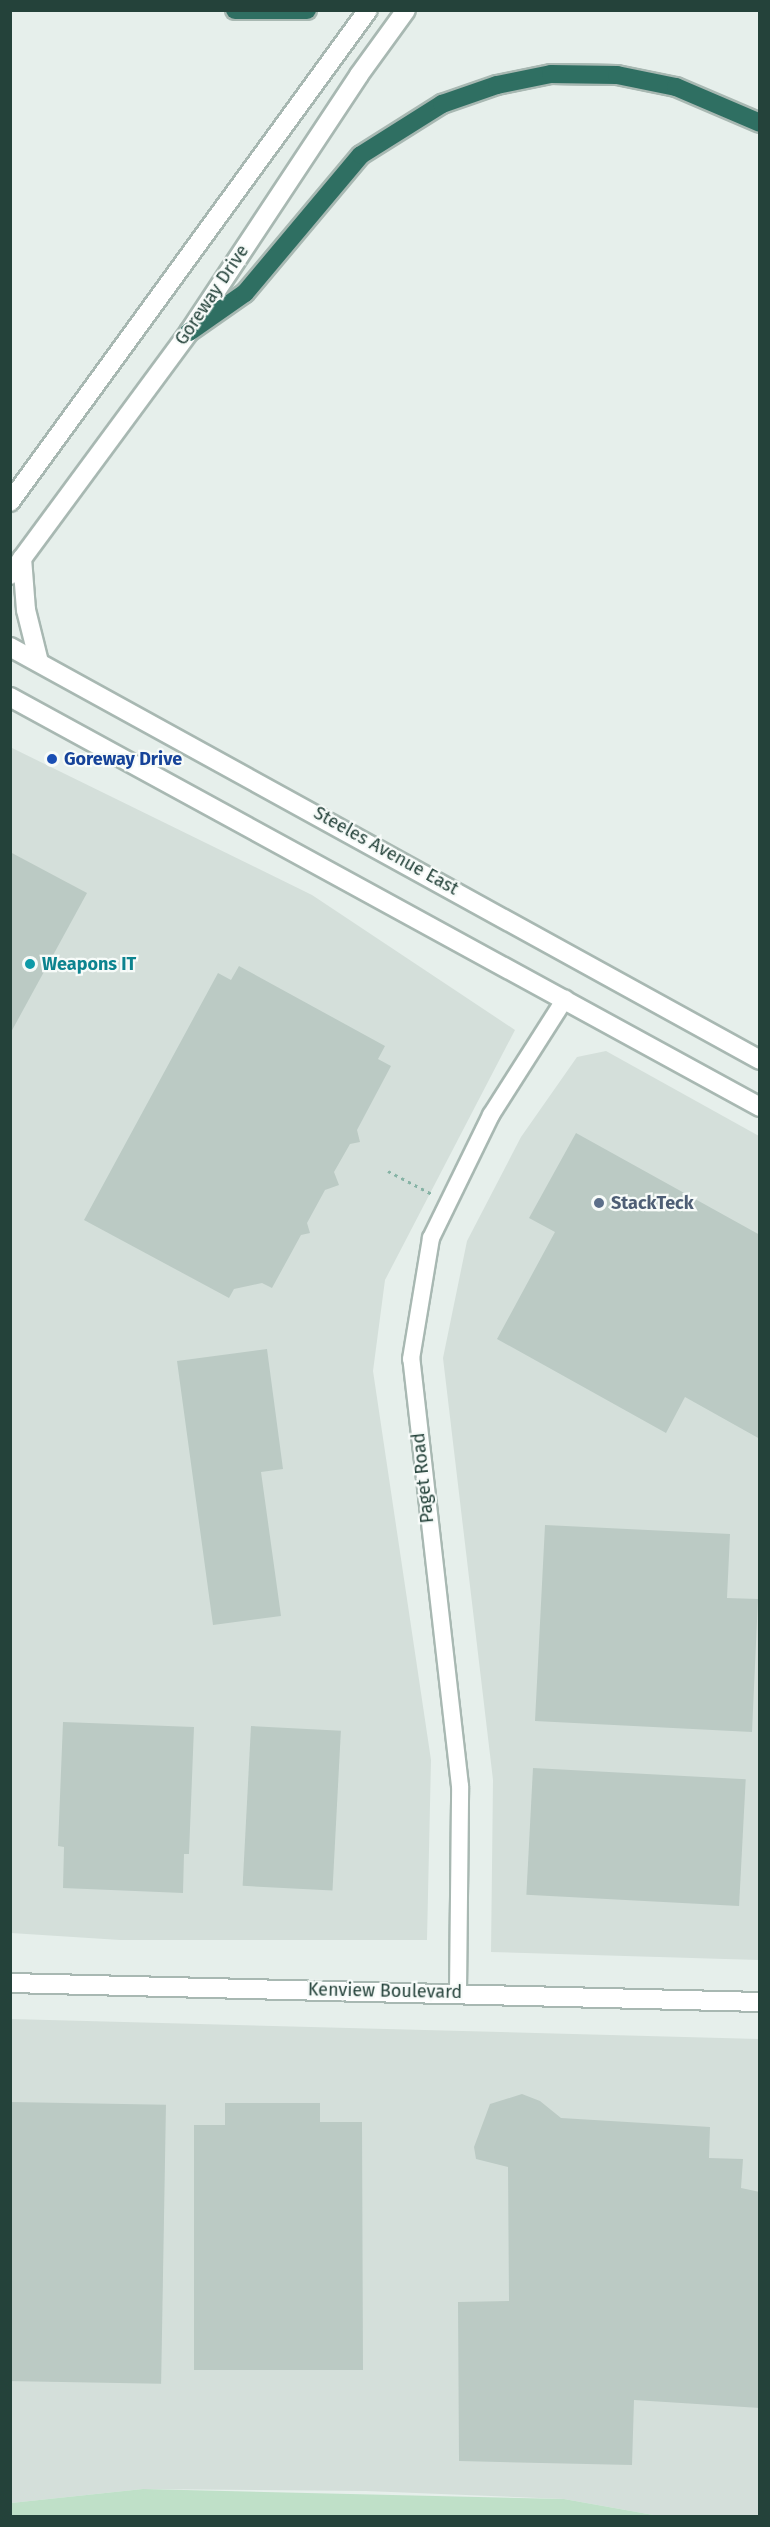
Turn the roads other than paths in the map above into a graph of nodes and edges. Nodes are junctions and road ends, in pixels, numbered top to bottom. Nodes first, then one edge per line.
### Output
1 (235, 10) edge
2 (307, 10) edge
3 (368, 10) edge
4 (406, 10) edge
5 (759, 123) edge
6 (189, 332) junction
7 (10, 502) edge
8 (22, 558) junction
9 (10, 575) edge
10 (10, 647) edge
11 (39, 662) junction
12 (10, 697) edge
13 (10, 709) edge
14 (33, 709) junction
15 (565, 999) junction
16 (759, 1060) edge
17 (759, 1107) edge
18 (10, 1983) edge
19 (458, 1992) junction
20 (759, 2002) edge

1 - 2 highway
3 - 7 main road
4 - 6 main road, Goreway Drive
5 - 6 highway
6 - 8 main road, Goreway Drive
8 - 9 main road, Goreway Drive
8 - 11 main road
10 - 11 main road, Steeles Avenue East
11 - 16 main road, Steeles Avenue East
12 - 14 main road
13 - 14 main road
14 - 15 main road
15 - 17 main road
15 - 19 street, Paget Road
18 - 19 main road, Kenview Boulevard
19 - 20 main road, Kenview Boulevard

